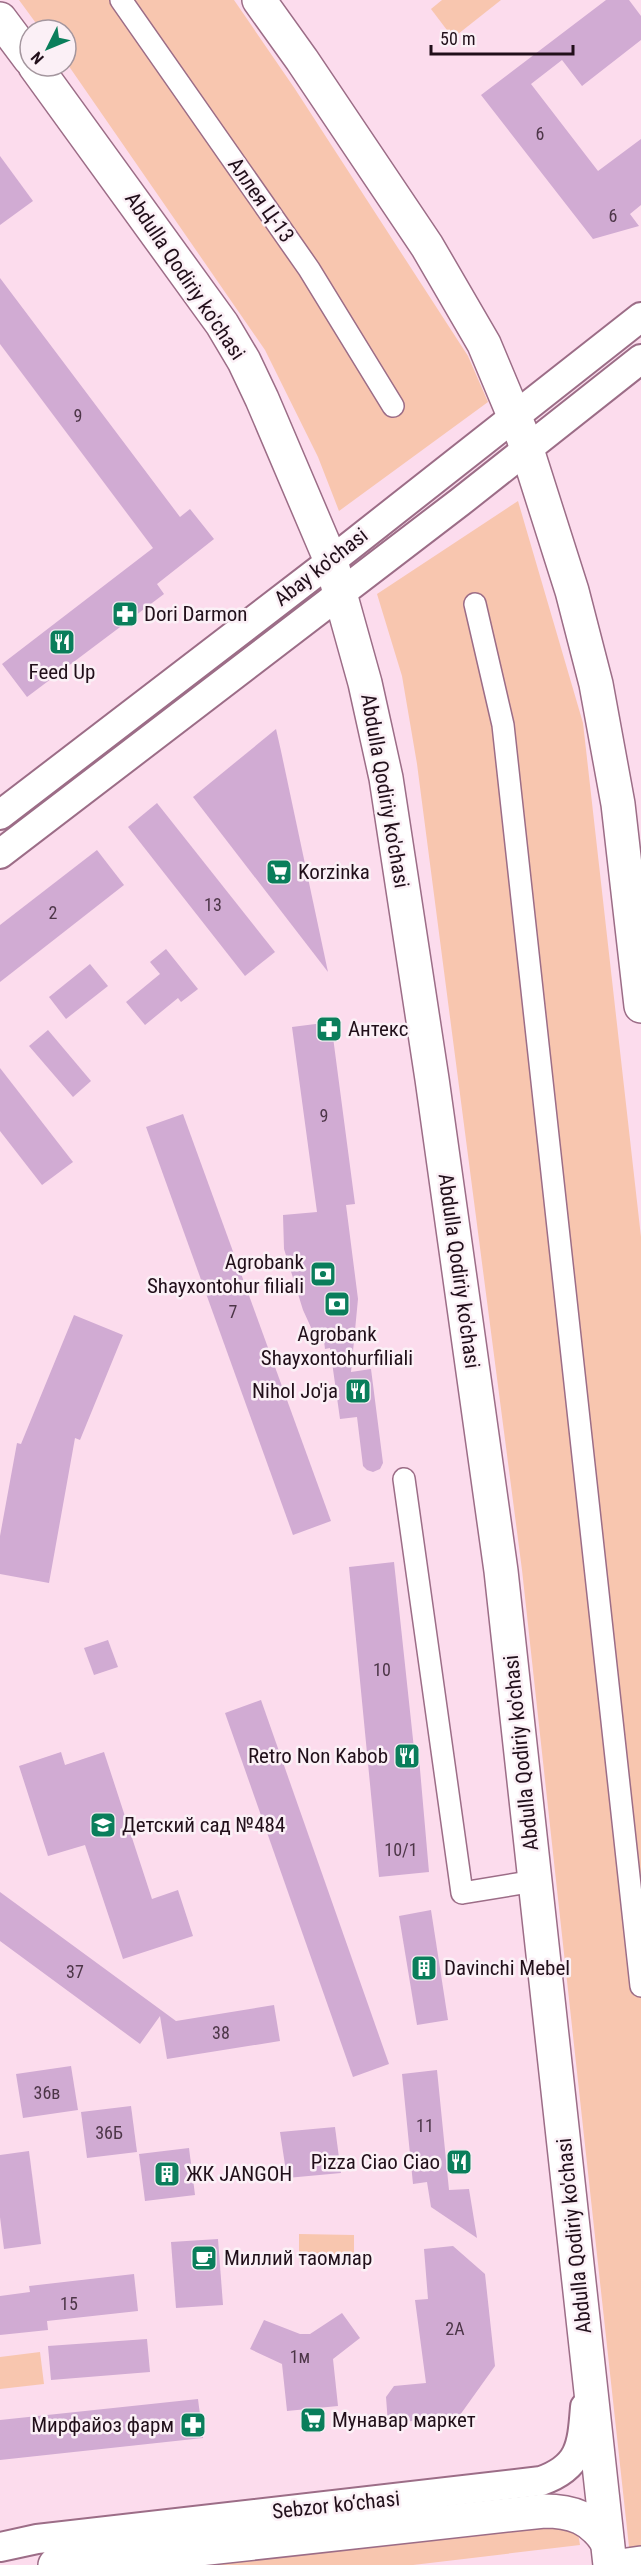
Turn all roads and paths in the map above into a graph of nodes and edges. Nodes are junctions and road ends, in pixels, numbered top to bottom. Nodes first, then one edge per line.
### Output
1 (121, 0) edge
2 (259, 0) edge
3 (0, 19) edge
4 (18, 43) edge
5 (44, 78) edge
6 (641, 318) edge
7 (641, 359) edge
8 (393, 406) dead end
9 (514, 415) junction
10 (527, 448) junction
11 (331, 561) junction
12 (340, 594) junction
13 (475, 604) dead end
14 (0, 815) edge
15 (0, 854) edge
16 (641, 1006) edge
17 (404, 1479) dead end
18 (535, 1881) junction
19 (641, 1986) edge
20 (589, 2369) junction
21 (0, 2547) edge
22 (615, 2557) edge
23 (641, 2564) edge
24 (55, 2565) edge

1 - 8 street, Аллея Ц-13
2 - 9 main road
3 - 4 main road
5 - 11 main road, Abdulla Qodiriy ko'chasi
6 - 9 main road, Abay ko'chasi
7 - 10 main road, Abay ko'chasi
9 - 10 main road
9 - 11 main road, Abay ko'chasi
10 - 12 main road, Abay ko'chasi
10 - 16 main road
11 - 12 main road, Abdulla Qodiriy ko'chasi
11 - 14 main road, Abay ko'chasi
12 - 15 main road, Abay ko'chasi
12 - 18 main road, Abdulla Qodiriy ko'chasi
13 - 19 street
17 - 18 street
18 - 20 main road, Abdulla Qodiriy ko'chasi
20 - 21 main road, Sebzor ko‘chasi
20 - 22 main road, Abdulla Qodiriy ko'chasi
22 - 23 main road
22 - 24 main road

